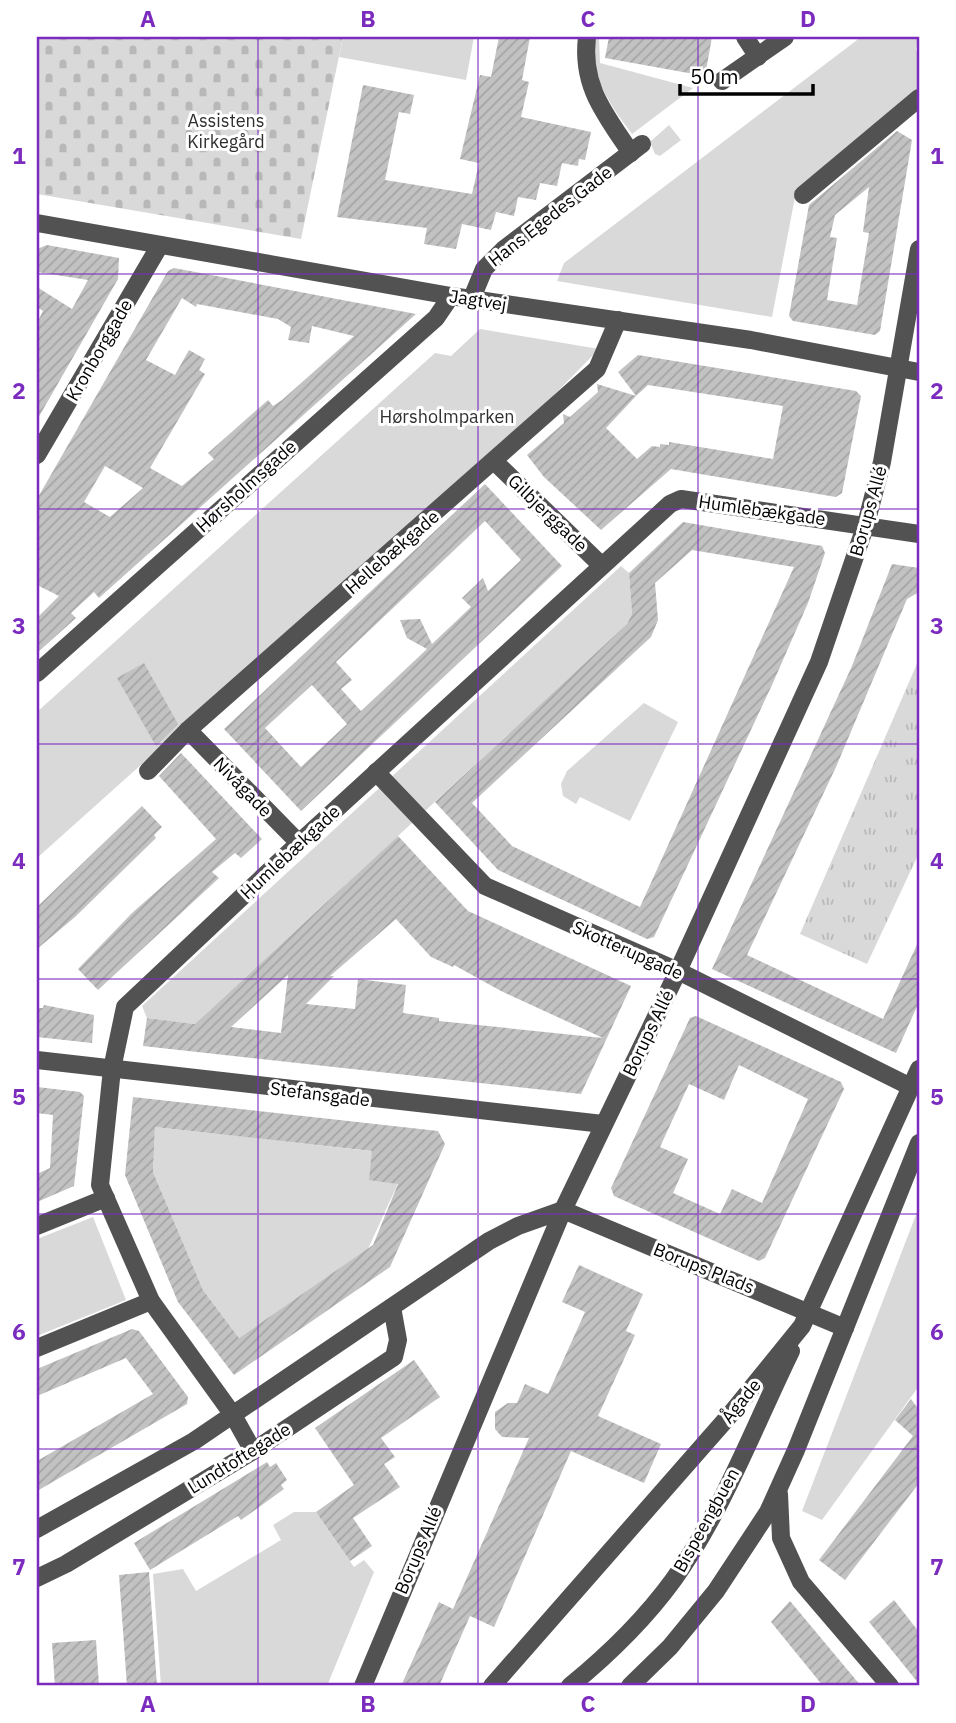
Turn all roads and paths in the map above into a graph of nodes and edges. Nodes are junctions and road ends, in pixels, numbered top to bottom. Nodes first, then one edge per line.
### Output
1 (587, 37) edge
2 (745, 37) edge
3 (785, 37) edge
4 (758, 57) junction
5 (722, 80) dead end
6 (919, 98) edge
7 (803, 195) dead end
8 (37, 223) edge
9 (160, 246) junction
10 (919, 249) edge
11 (452, 296) junction
12 (472, 298) junction
13 (618, 320) junction
14 (899, 368) junction
15 (919, 372) edge
16 (37, 456) edge
17 (495, 462) junction
18 (866, 524) junction
19 (919, 534) edge
20 (600, 564) junction
21 (37, 673) edge
22 (188, 730) junction
23 (148, 771) dead end
24 (376, 772) junction
25 (299, 843) junction
26 (678, 971) junction
27 (37, 1060) edge
28 (112, 1069) junction
29 (919, 1069) edge
30 (911, 1087) junction
31 (603, 1124) junction
32 (919, 1143) edge
33 (106, 1198) junction
34 (563, 1209) junction
35 (37, 1226) edge
36 (151, 1301) junction
37 (392, 1307) junction
38 (806, 1319) junction
39 (845, 1328) junction
40 (37, 1348) edge
41 (233, 1415) junction
42 (253, 1451) junction
43 (779, 1491) junction
44 (37, 1529) edge
45 (37, 1578) edge
46 (363, 1686) edge
47 (492, 1686) edge
48 (570, 1686) edge
49 (630, 1686) edge
50 (890, 1686) edge

1 - 12 street, Hans Egedes Gade
2 - 4 street
3 - 4 street
4 - 5 street
6 - 7 street
8 - 9 street, Jagtvej
9 - 11 street, Jagtvej
9 - 16 street, Kronborggade
10 - 14 street, Borups Allé
11 - 12 street, Jagtvej
11 - 21 street, Hørsholmsgade
12 - 13 street, Jagtvej
13 - 14 street, Jagtvej
13 - 17 street, Hellebækgade
14 - 15 street, Jagtvej
14 - 18 street, Borups Allé
17 - 20 street, Gilbjerggade
17 - 22 street, Hellebækgade
18 - 19 street, Humlebækgade
18 - 20 street, Humlebækgade
18 - 26 street, Borups Allé
20 - 24 street, Humlebækgade
22 - 23 street, Hellebækgade
22 - 25 street, Nivågade
24 - 25 street, Humlebækgade
24 - 26 street, Skotterupgade
25 - 28 street, Humlebækgade
26 - 30 street, Skotterupgade
26 - 31 street, Borups Allé
27 - 28 street, Stefansgade
28 - 31 street, Stefansgade
28 - 33 street, Humlebækgade
29 - 30 street, Ågade
30 - 38 street, Ågade
31 - 34 street, Borups Allé
32 - 39 street
33 - 35 street
33 - 36 street, Humlebækgade
34 - 37 street
34 - 38 street, Borups Plads
34 - 46 street, Borups Allé
36 - 40 street
36 - 41 street, Humlebækgade
37 - 41 street
37 - 42 street, Lundtoftegade
38 - 39 street, Borups Plads
38 - 47 street, Ågade
38 - 48 street, Bispeengbuen
39 - 43 street
41 - 42 street, Humlebækgade
41 - 44 street
42 - 45 street, Lundtoftegade
43 - 49 street
43 - 50 street

